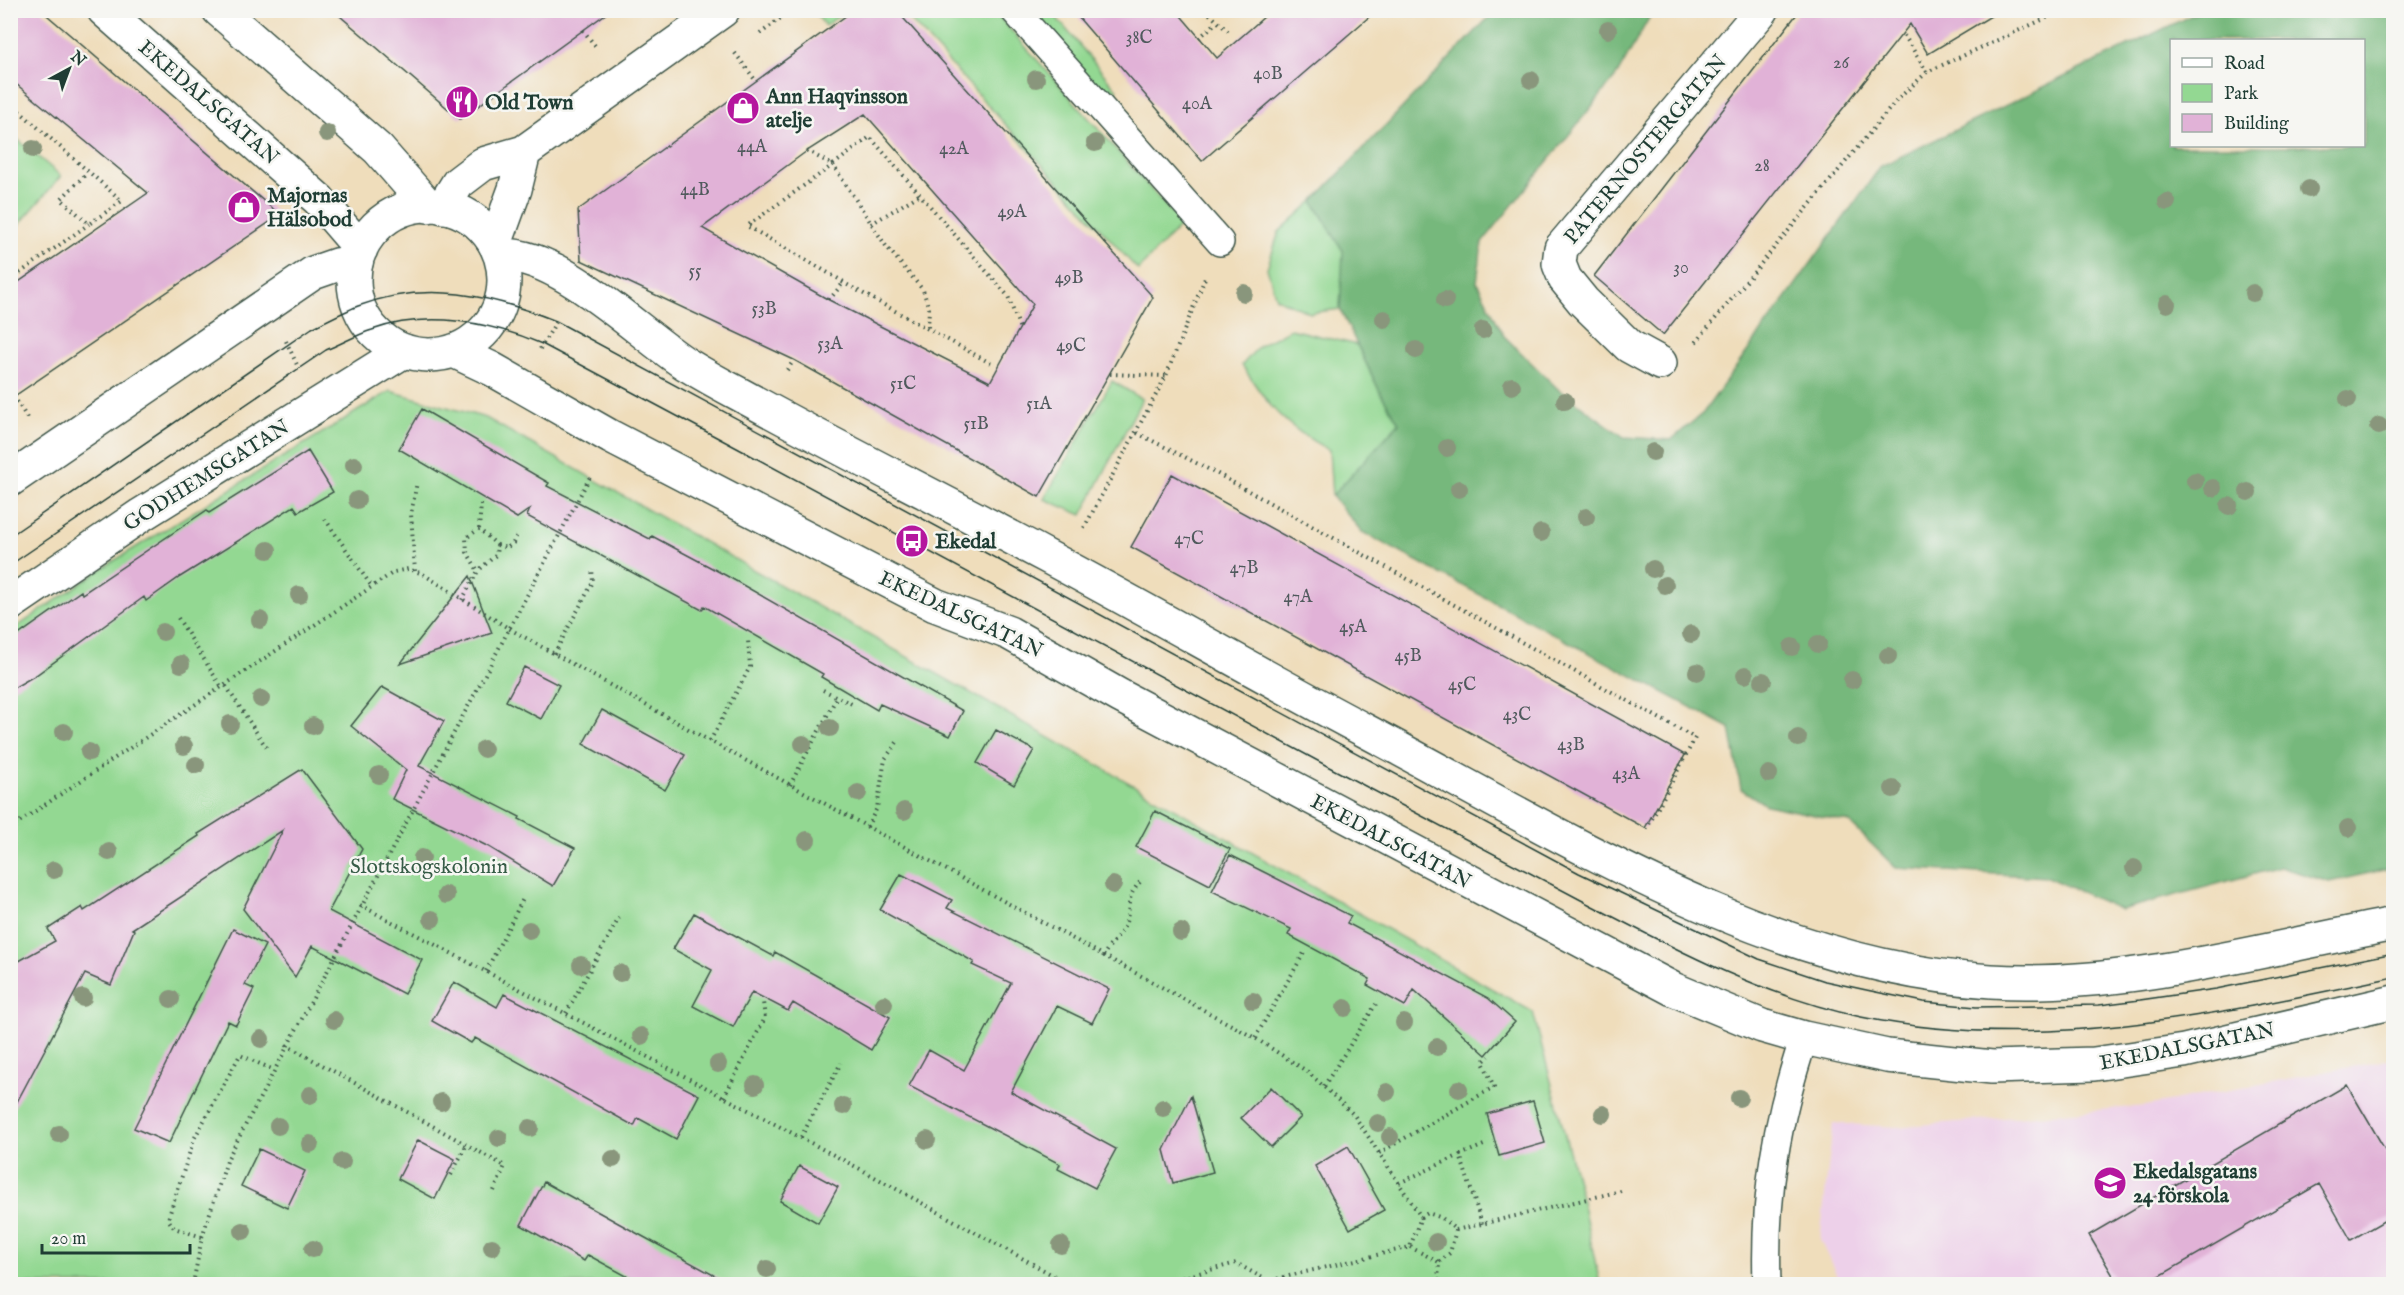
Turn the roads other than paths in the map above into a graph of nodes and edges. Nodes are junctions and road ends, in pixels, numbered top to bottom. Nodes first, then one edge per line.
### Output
1 (104, 10) edge
2 (219, 10) edge
3 (723, 10) edge
4 (1014, 10) edge
5 (1762, 10) edge
6 (524, 152) junction
7 (436, 206) junction
8 (1220, 242) road end
9 (498, 250) junction
10 (358, 256) junction
11 (404, 351) junction
12 (454, 351) junction
13 (1660, 363) road end
14 (10, 480) edge
15 (10, 604) edge
16 (2394, 924) edge
17 (2394, 1002) edge
18 (1804, 1038) junction
19 (1767, 1284) edge

1 - 10 street, EKEDALSGATAN
2 - 7 street
3 - 6 street
4 - 8 lane
5 - 13 street, PATERNOSTERGATAN
6 - 7 street
6 - 9 street
7 - 9 street
7 - 10 street
9 - 12 street
9 - 16 street
10 - 11 street
10 - 14 street
11 - 12 street
11 - 15 street, GODHEMSGATAN
12 - 18 street, EKEDALSGATAN
17 - 18 street, EKEDALSGATAN
18 - 19 lane

